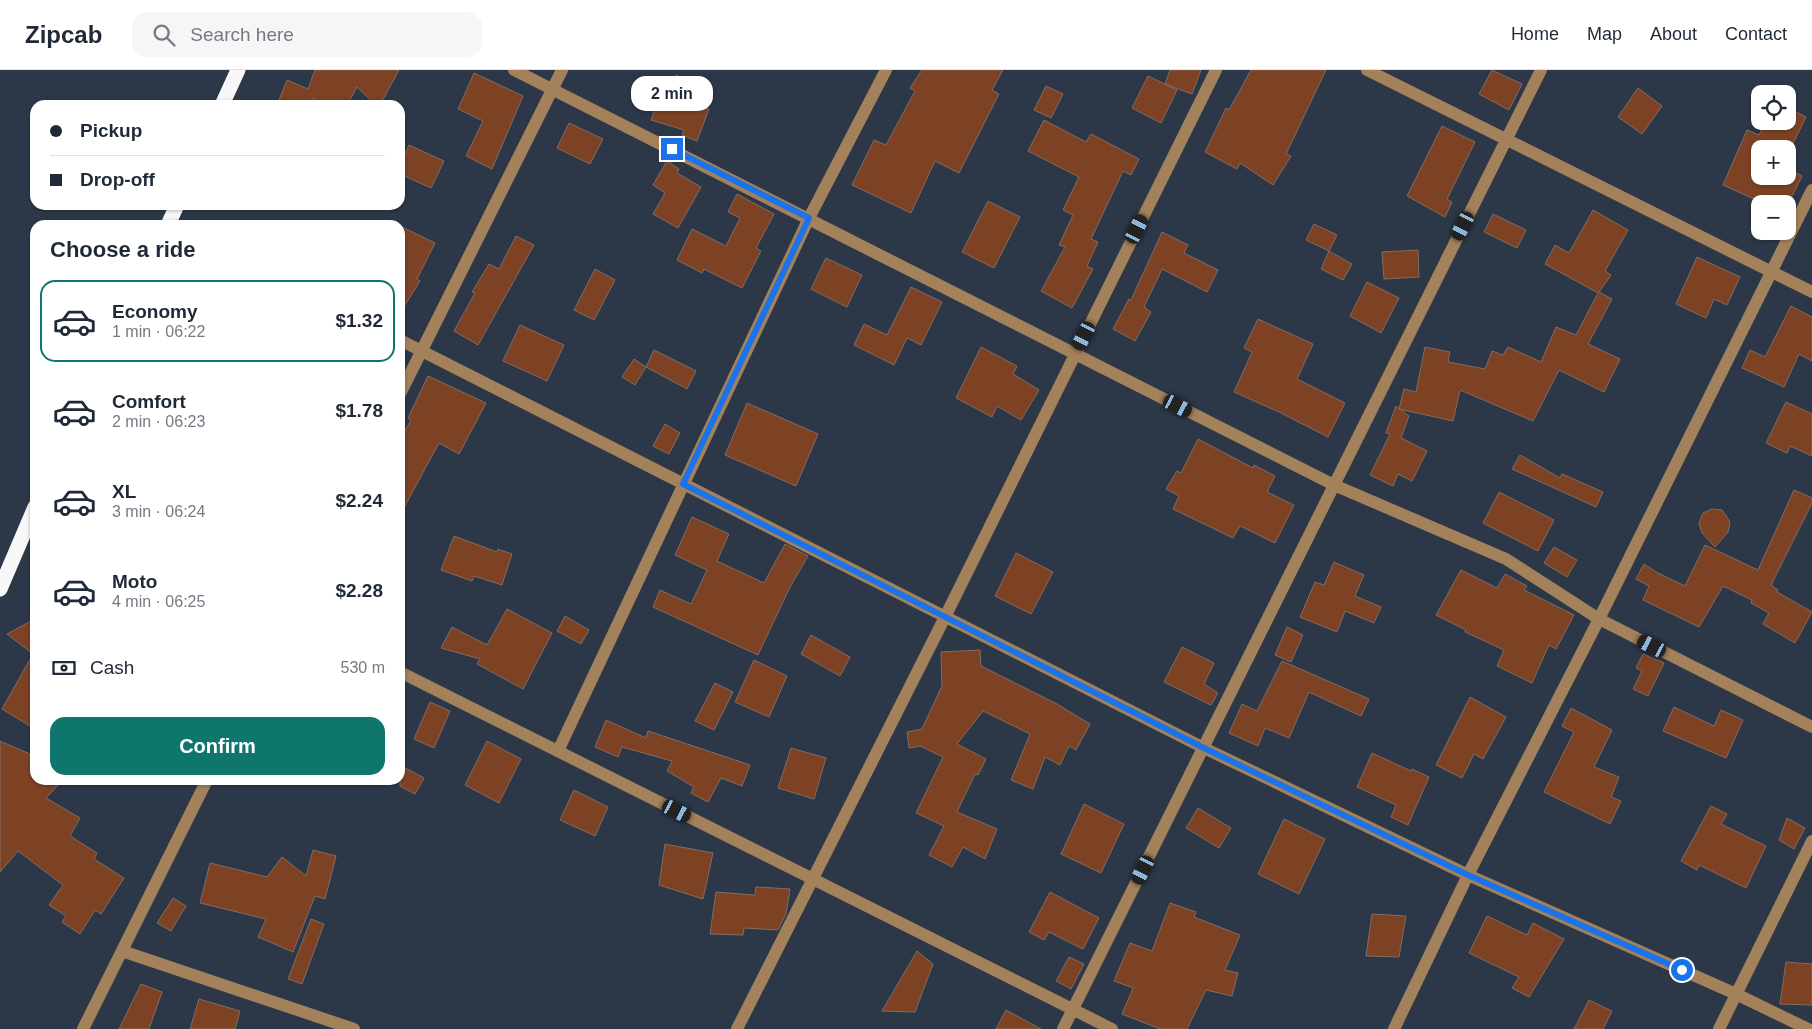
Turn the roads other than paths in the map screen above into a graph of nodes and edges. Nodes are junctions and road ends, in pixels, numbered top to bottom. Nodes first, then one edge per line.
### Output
1 (238, 70) edge
2 (514, 70) edge
3 (562, 70) edge
4 (886, 70) edge
5 (1216, 70) edge
6 (1367, 70) edge
7 (1541, 70) edge
8 (552, 88) junction
9 (224, 100) edge
10 (1506, 139) junction
11 (1812, 190) edge
12 (809, 218) junction
13 (1772, 272) junction
14 (1812, 292) edge
15 (405, 342) edge
16 (422, 350) junction
17 (1075, 353) junction
18 (405, 384) edge
19 (683, 484) junction
20 (1334, 485) junction
21 (30, 519) edge
22 (0, 589) edge
23 (945, 617) junction
24 (1599, 619) junction
25 (405, 674) edge
26 (1812, 727) edge
27 (1204, 748) junction
28 (558, 751) junction
29 (205, 785) edge
30 (1812, 841) edge
31 (1468, 875) junction
32 (812, 879) junction
33 (122, 951) junction
34 (1736, 994) junction
35 (1073, 1009) junction
36 (83, 1029) edge
37 (354, 1029) edge
38 (737, 1029) edge
39 (1063, 1029) edge
40 (1112, 1029) edge
41 (1394, 1029) edge
42 (1719, 1029) edge
43 (1808, 1029) edge

1 - 9 highway
2 - 8 street
3 - 8 street
4 - 12 street
5 - 17 street
6 - 10 street
7 - 10 street
8 - 12 street
8 - 16 street
10 - 13 street
10 - 20 street
11 - 13 street
12 - 17 street
12 - 19 street
13 - 14 street
13 - 24 street
15 - 16 street
16 - 18 street
16 - 19 street
17 - 20 street
17 - 23 street
19 - 23 street
19 - 28 street
20 - 24 street
20 - 27 street
21 - 22 highway
23 - 27 street
23 - 32 street
24 - 26 street
24 - 31 street
25 - 28 street
27 - 31 street
27 - 35 street
28 - 32 street
29 - 33 street
30 - 34 street
31 - 34 street
31 - 41 street
32 - 35 street
32 - 38 street
33 - 36 street
33 - 37 street
34 - 42 street
34 - 43 street
35 - 39 street
35 - 40 street

